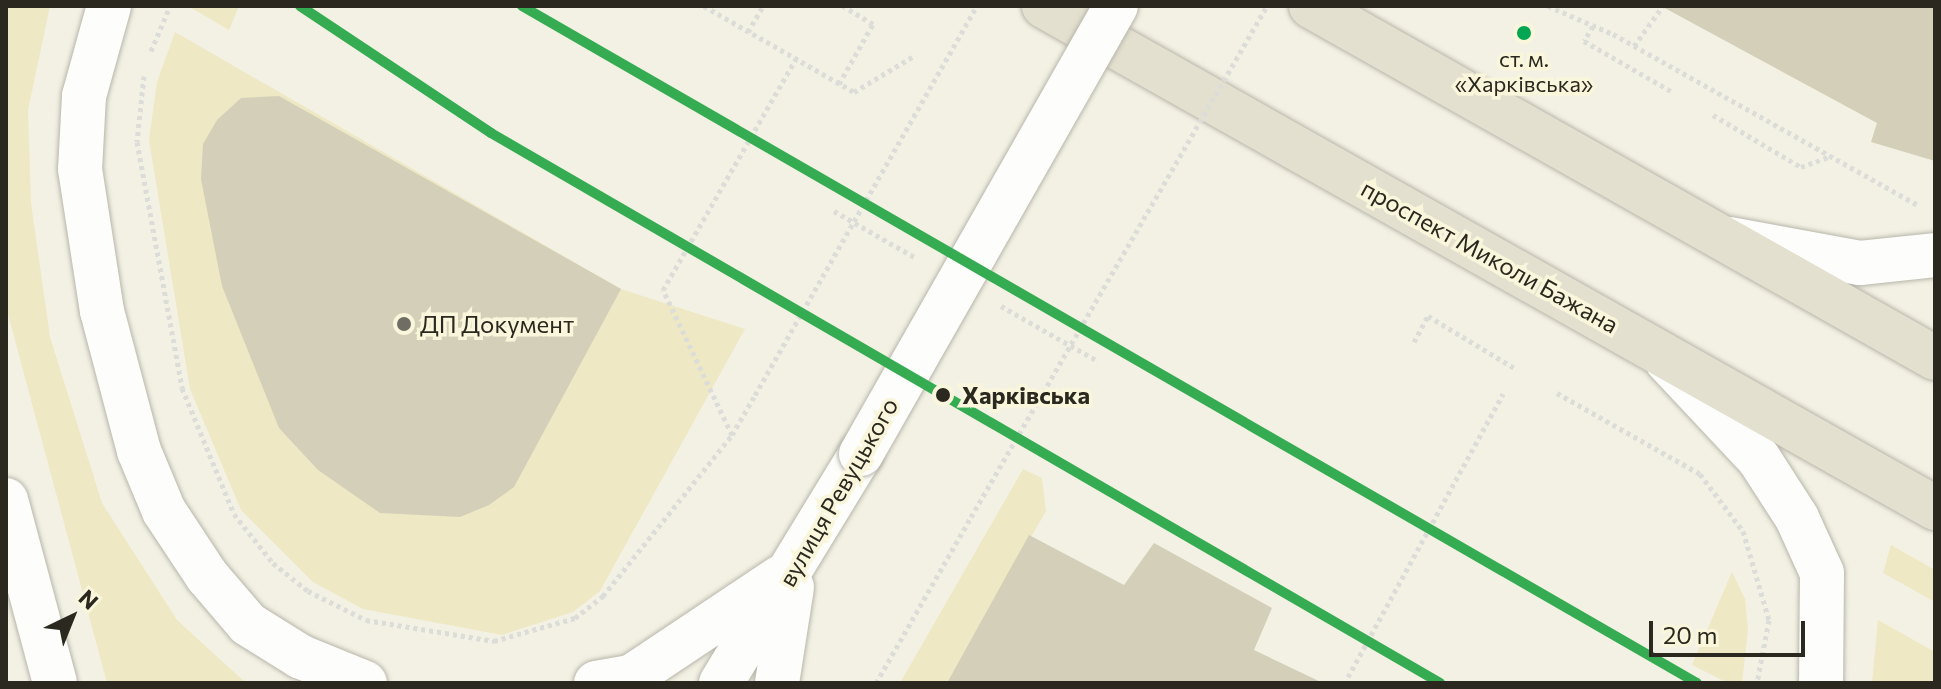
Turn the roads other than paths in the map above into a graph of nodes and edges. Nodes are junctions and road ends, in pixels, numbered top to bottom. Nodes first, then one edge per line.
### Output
1 (109, 6) edge
2 (1044, 6) edge
3 (1116, 6) edge
4 (1311, 6) edge
5 (1727, 239) junction
6 (1935, 255) edge
7 (1657, 350) junction
8 (1935, 358) edge
9 (6, 500) edge
10 (1935, 508) edge
11 (796, 567) junction
12 (55, 683) edge
13 (365, 683) edge
14 (596, 683) edge
15 (721, 683) edge
16 (777, 683) edge
17 (1821, 683) edge

1 - 13 street
2 - 7 highway, проспект Миколи Бажана
3 - 11 street, вулиця Ревуцького, bridge
4 - 5 highway
5 - 6 street
5 - 8 highway
7 - 10 highway, проспект Миколи Бажана
7 - 17 street
9 - 12 street
11 - 14 street
11 - 15 street, вулиця Ревуцького
11 - 16 street

